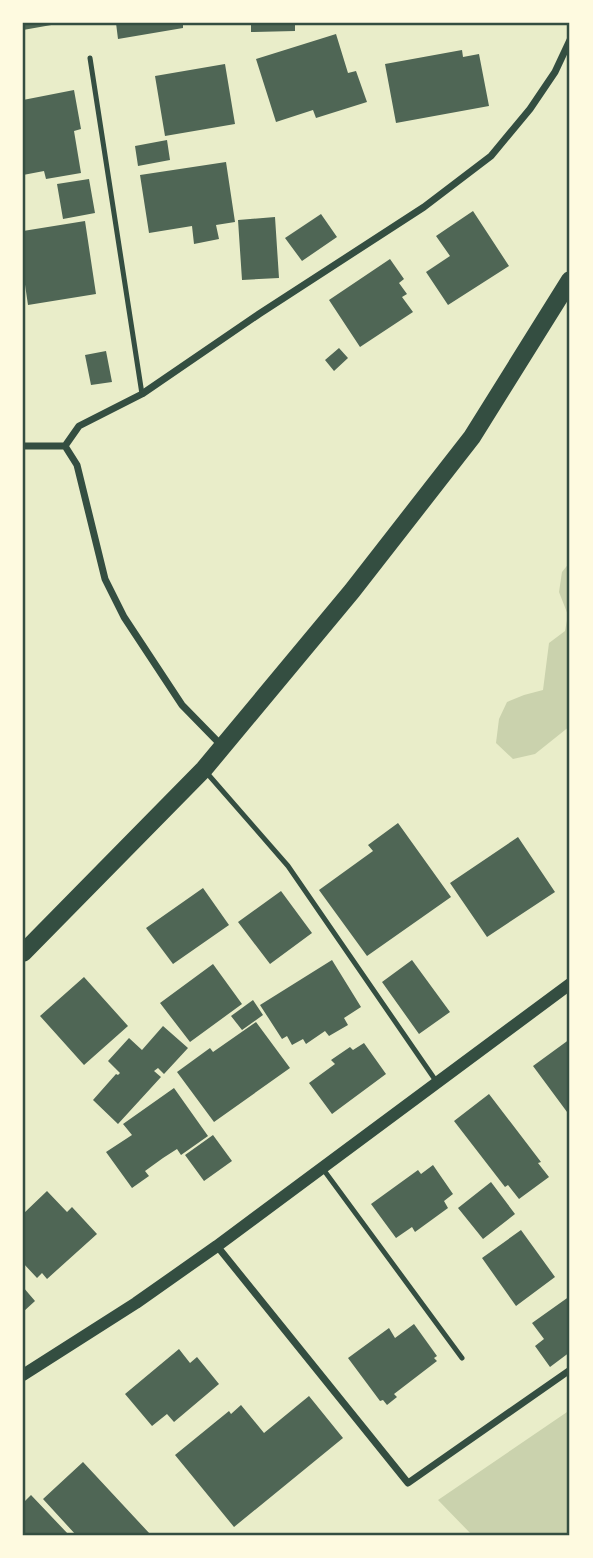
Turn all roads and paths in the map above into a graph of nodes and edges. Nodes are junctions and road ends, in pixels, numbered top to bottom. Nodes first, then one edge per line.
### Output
1 (570, 40) edge
2 (90, 58) dead end
3 (570, 280) edge
4 (142, 394) junction
5 (23, 446) edge
6 (65, 446) junction
7 (223, 747) junction
8 (204, 769) junction
9 (23, 953) edge
10 (570, 984) edge
11 (438, 1083) junction
12 (323, 1168) junction
13 (218, 1246) junction
14 (462, 1359) dead end
15 (570, 1370) edge
16 (23, 1375) edge

1 - 4 street
2 - 4 lane
3 - 7 main road
4 - 6 street
5 - 6 street
6 - 7 street
7 - 8 main road
8 - 9 main road
8 - 11 lane
10 - 11 street
11 - 12 street
12 - 13 street
12 - 14 lane
13 - 15 street
13 - 16 street

